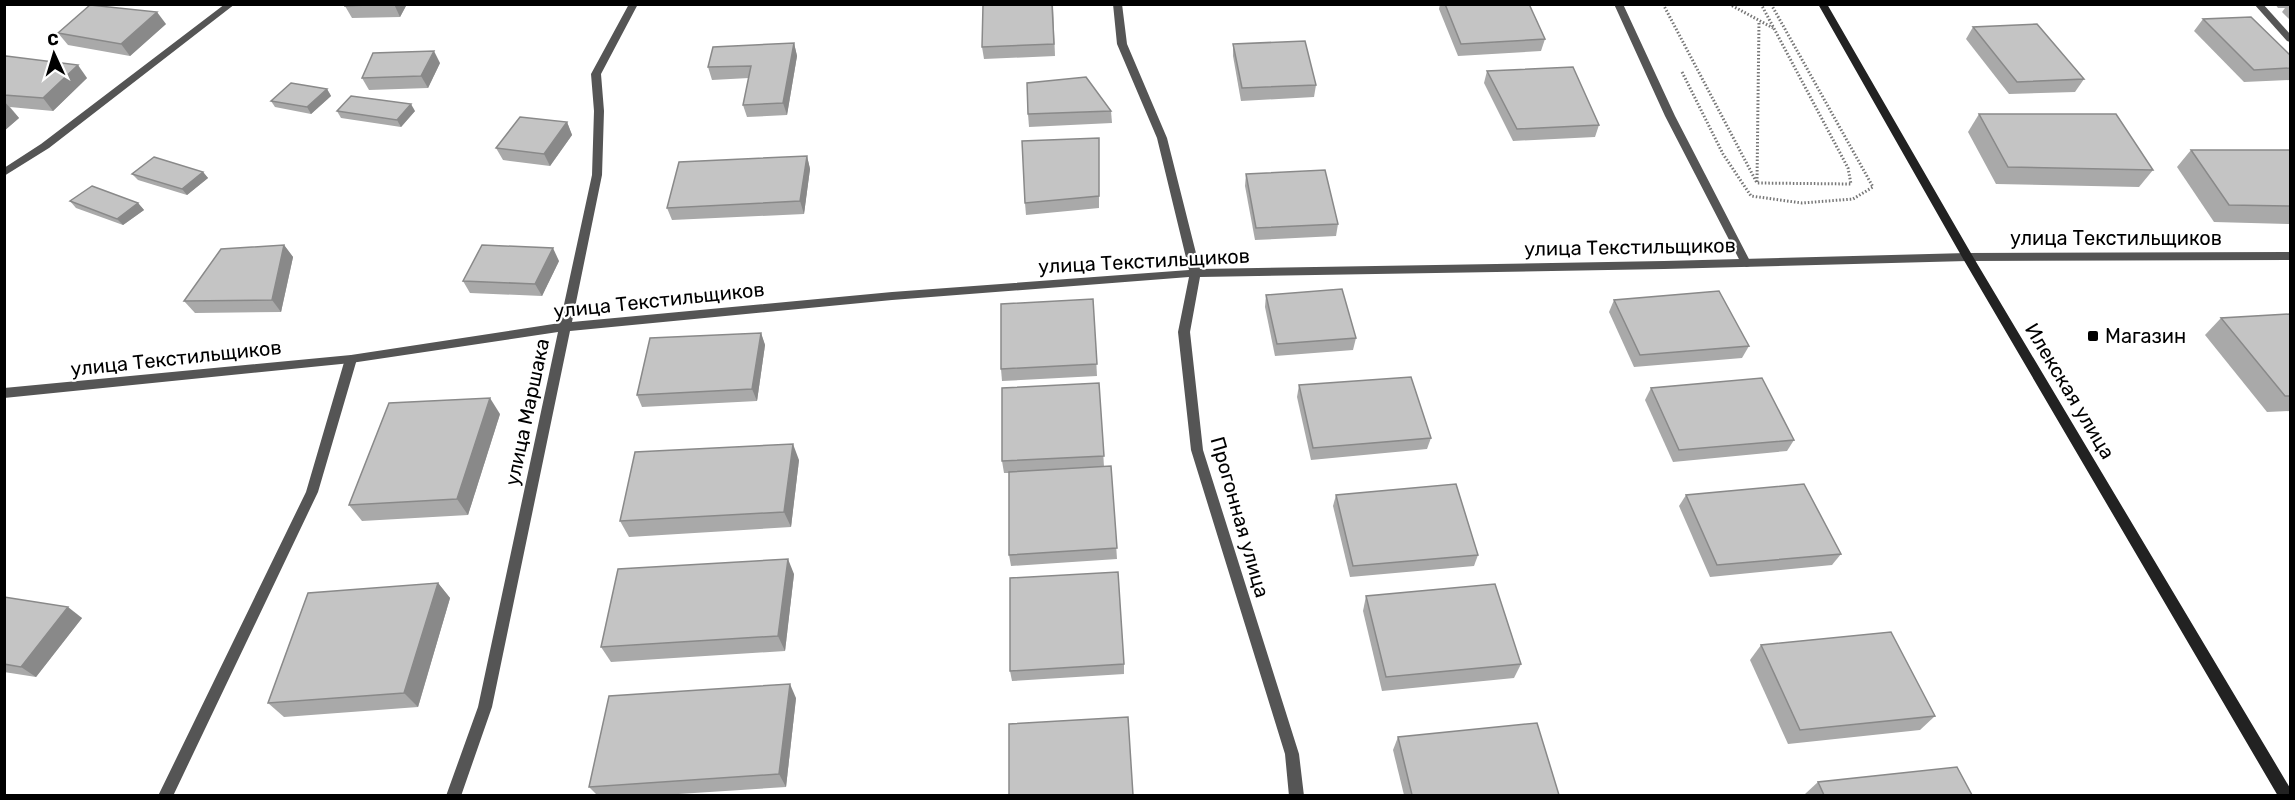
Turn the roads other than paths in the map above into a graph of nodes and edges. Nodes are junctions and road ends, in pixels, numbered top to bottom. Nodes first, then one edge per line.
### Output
1 (231, 4) edge
2 (634, 4) edge
3 (1118, 4) edge
4 (1618, 4) edge
5 (1822, 4) edge
6 (2258, 4) edge
7 (2290, 39) edge
8 (4, 173) edge
9 (2290, 256) edge
10 (1967, 257) junction
11 (1746, 263) junction
12 (1195, 273) junction
13 (565, 327) junction
14 (351, 359) junction
15 (4, 393) edge
16 (165, 795) edge
17 (453, 795) edge
18 (1297, 795) edge
19 (2287, 795) edge

1 - 8 street
2 - 13 street, улица Маршака
3 - 12 street, Прогонная улица
4 - 11 street
5 - 10 street, Илекская улица
6 - 7 street
9 - 10 street, улица Текстильщиков
10 - 11 street, улица Текстильщиков
10 - 19 street, Илекская улица
11 - 12 street, улица Текстильщиков
12 - 13 street, улица Текстильщиков
12 - 18 street, Прогонная улица
13 - 14 street, улица Текстильщиков
13 - 17 street, улица Маршака
14 - 15 street, улица Текстильщиков
14 - 16 street

